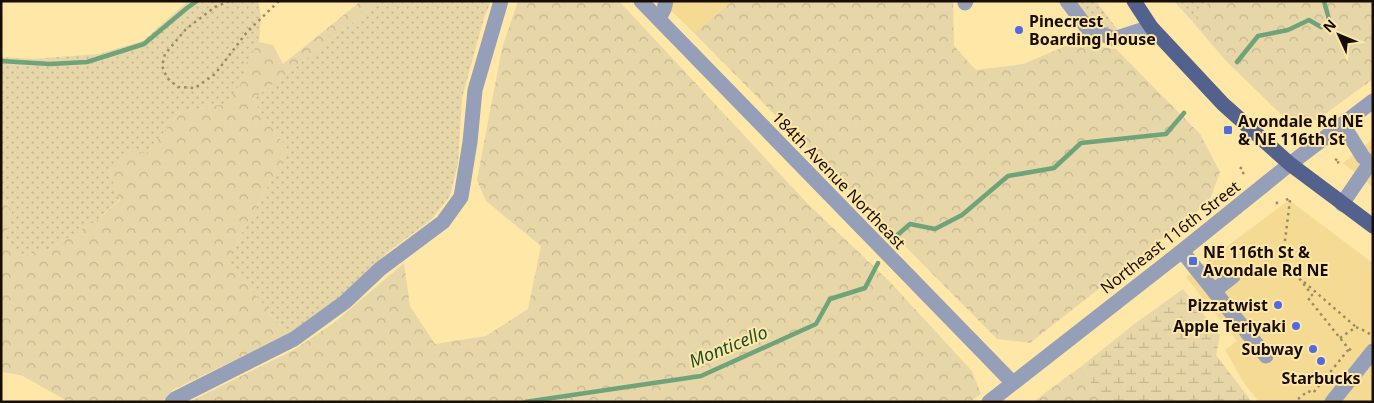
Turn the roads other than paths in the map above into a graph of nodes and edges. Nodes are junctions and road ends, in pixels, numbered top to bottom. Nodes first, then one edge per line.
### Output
1 (501, 1) edge
2 (641, 1) edge
3 (666, 1) edge
4 (1067, 1) edge
5 (1134, 1) edge
6 (658, 19) junction
7 (1151, 27) junction
8 (1373, 101) edge
9 (1342, 125) junction
10 (1290, 164) junction
11 (1371, 164) edge
12 (1342, 204) junction
13 (1373, 226) edge
14 (1182, 250) junction
15 (1233, 276) dead end
16 (1214, 291) junction
17 (1266, 356) dead end
18 (1368, 356) edge
19 (1013, 383) junction
20 (172, 402) edge
21 (989, 402) edge
22 (1332, 402) edge

1 - 20 street
2 - 6 street, 184th Avenue Northeast
3 - 6 street
4 - 7 street
5 - 7 main road
6 - 19 street, 184th Avenue Northeast
7 - 10 main road
8 - 9 street, Northeast 116th Street
9 - 10 street, Northeast 116th Street
9 - 11 street
10 - 12 main road
10 - 14 street, Northeast 116th Street
11 - 12 street
12 - 13 main road
14 - 16 street
14 - 19 street, Northeast 116th Street
15 - 16 street
16 - 17 street
18 - 22 street
19 - 21 street, Northeast 116th Street

